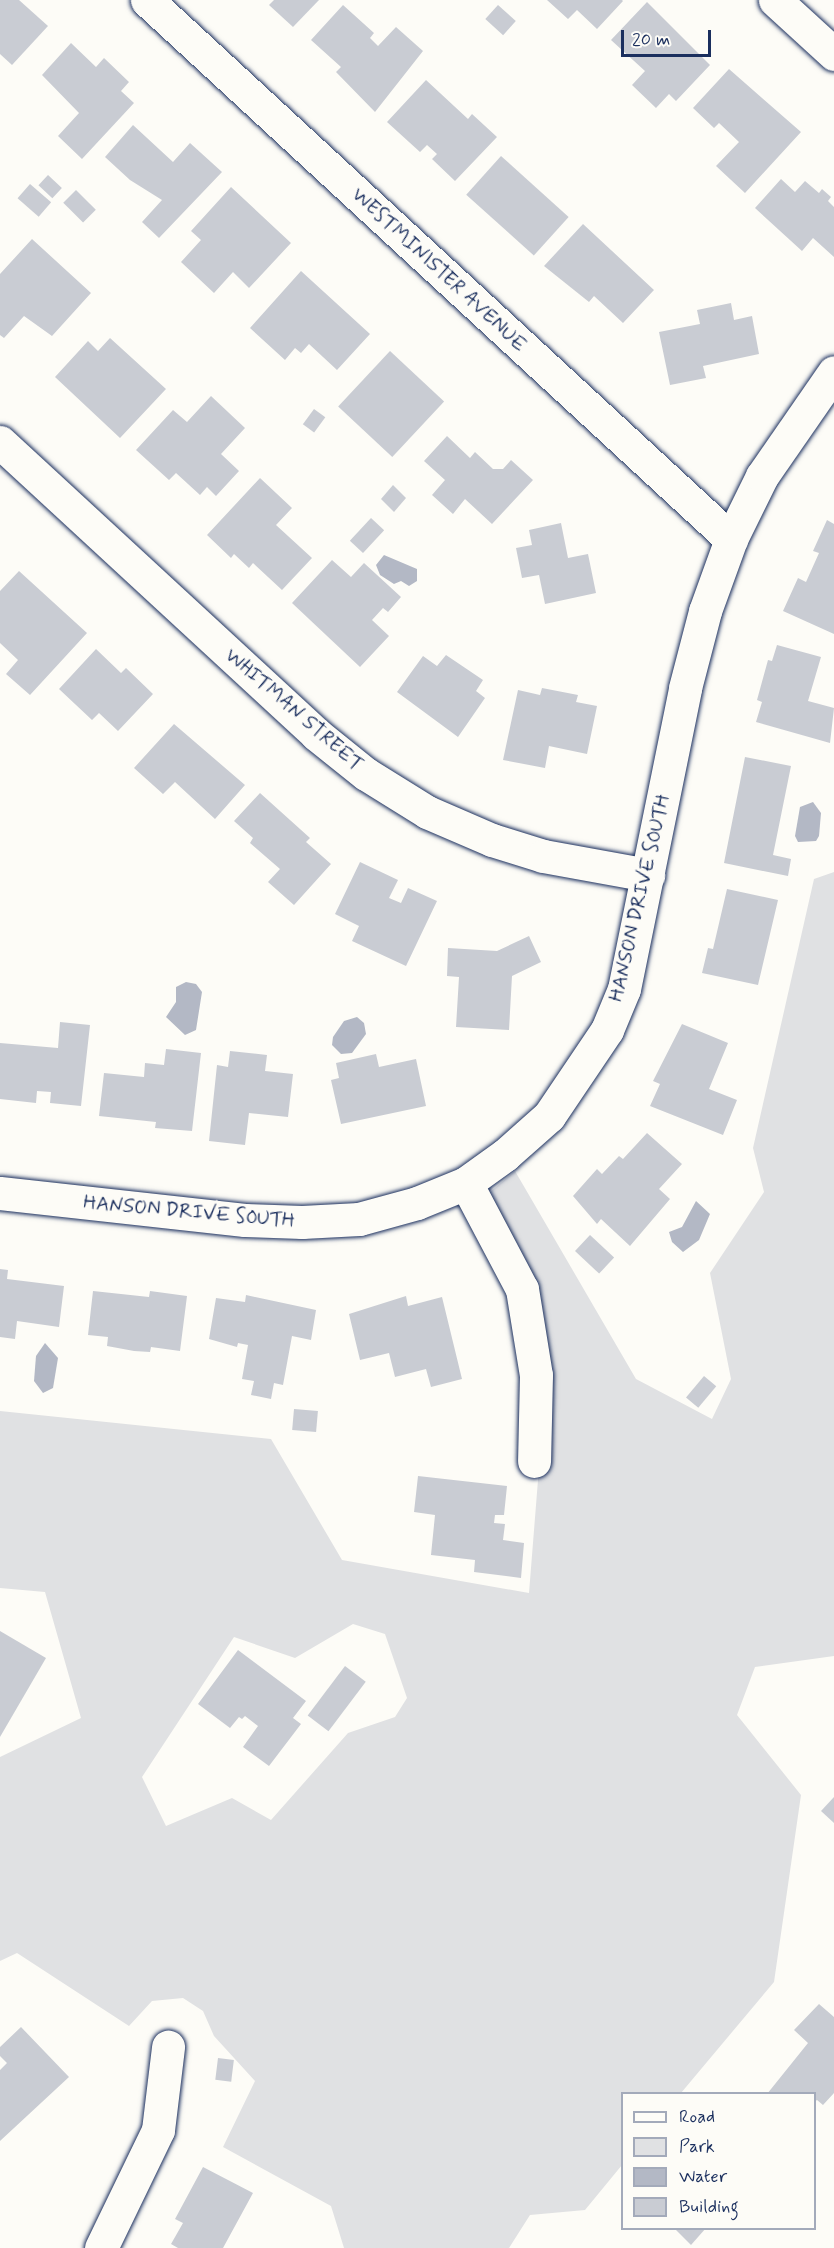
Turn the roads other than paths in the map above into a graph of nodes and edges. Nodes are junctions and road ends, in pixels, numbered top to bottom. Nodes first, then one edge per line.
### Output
1 (147, 0) edge
2 (775, 0) edge
3 (834, 54) edge
4 (834, 372) edge
5 (0, 442) edge
6 (731, 539) junction
7 (648, 875) junction
8 (466, 1183) junction
9 (0, 1193) edge
10 (534, 1461) dead end
11 (168, 2047) dead end
12 (118, 2214) junction
13 (79, 2248) edge
14 (102, 2248) edge

1 - 6 street, WESTMINISTER AVENUE
2 - 3 street
4 - 6 street, HANSON DRIVE SOUTH
5 - 7 street, WHITMAN STREET
6 - 7 street, HANSON DRIVE SOUTH
7 - 8 street, HANSON DRIVE SOUTH
8 - 9 street, HANSON DRIVE SOUTH
8 - 10 street
11 - 12 street
12 - 13 street
12 - 14 street

